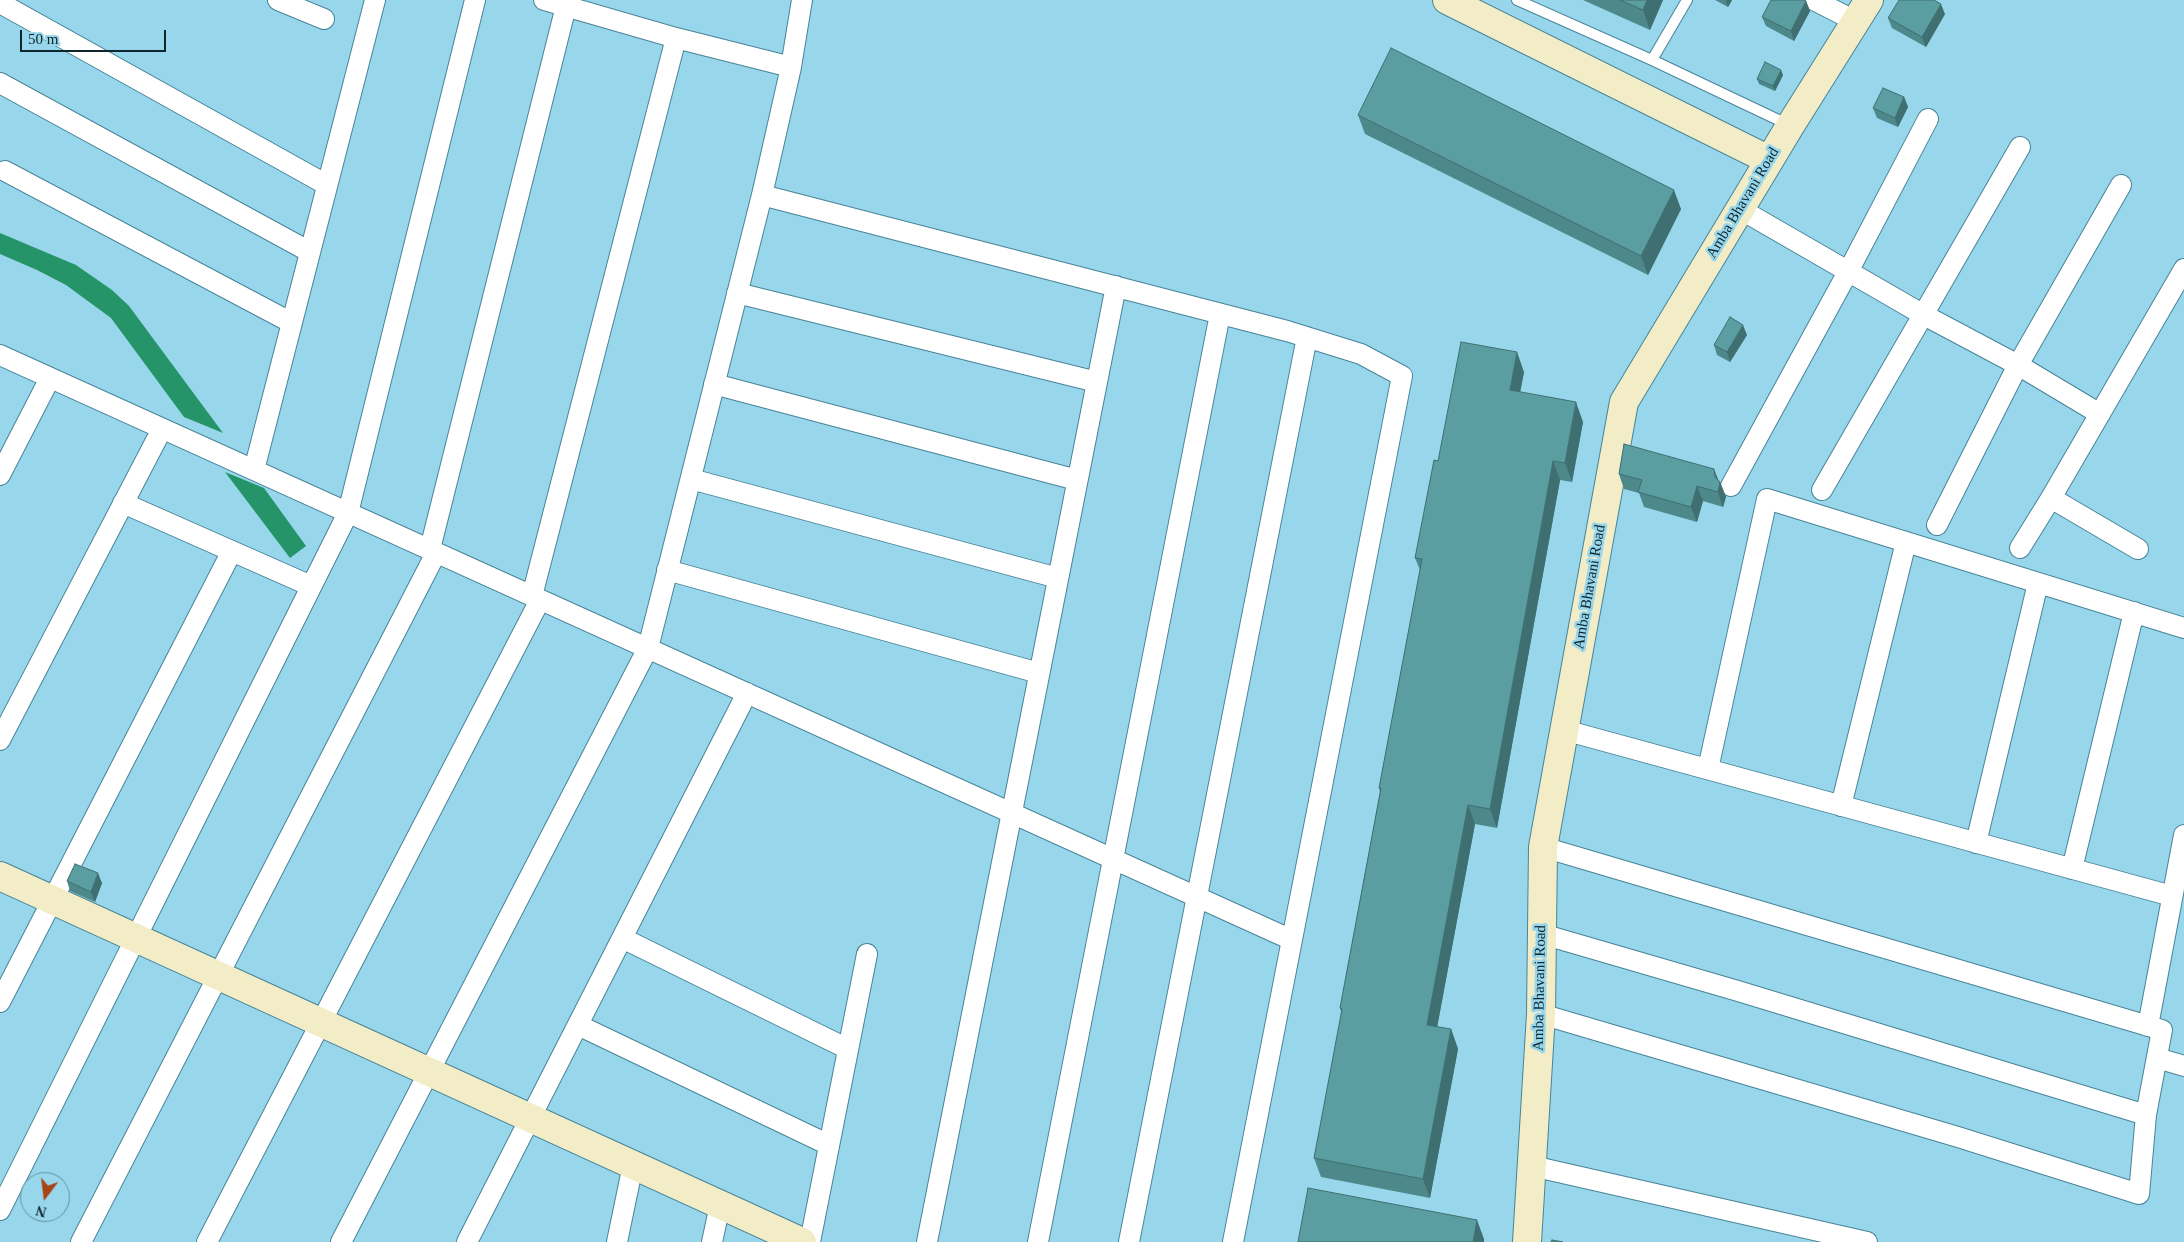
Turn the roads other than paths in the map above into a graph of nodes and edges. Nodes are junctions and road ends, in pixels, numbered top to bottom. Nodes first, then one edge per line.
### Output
1 (278, 0) edge
2 (375, 0) edge
3 (475, 0) edge
4 (544, 0) edge
5 (802, 0) edge
6 (1447, 0) edge
7 (1517, 0) edge
8 (1687, 0) edge
9 (1814, 0) edge
10 (0, 3) edge
11 (566, 6) junction
12 (1862, 11) edge
13 (324, 19) dead end
14 (676, 38) junction
15 (1652, 60) junction
16 (792, 67) junction
17 (0, 84) edge
18 (1928, 119) dead end
19 (1790, 126) junction
20 (2020, 147) dead end
21 (1769, 160) junction
22 (5, 172) dead end
23 (327, 185) junction
24 (2121, 185) dead end
25 (762, 195) junction
26 (1740, 209) junction
27 (310, 252) junction
28 (2184, 268) edge
29 (1849, 270) junction
30 (1116, 286) junction
31 (737, 294) junction
32 (1220, 314) junction
33 (1922, 314) junction
34 (292, 323) junction
35 (1306, 337) junction
36 (0, 355) edge
37 (2018, 365) junction
38 (50, 378) junction
39 (1096, 382) junction
40 (714, 384) junction
41 (2100, 414) junction
42 (162, 429) junction
43 (254, 470) junction
44 (0, 476) edge
45 (690, 479) junction
46 (1077, 480) junction
47 (1731, 486) dead end
48 (1822, 490) dead end
49 (2051, 498) junction
50 (123, 503) junction
51 (348, 513) junction
52 (1937, 526) dead end
53 (1906, 542) junction
54 (2020, 548) dead end
55 (2138, 549) dead end
56 (232, 551) junction
57 (433, 551) junction
58 (667, 570) junction
59 (1058, 578) junction
60 (2038, 582) junction
61 (311, 586) junction
62 (536, 598) junction
63 (2134, 612) junction
64 (2184, 628) edge
65 (648, 648) junction
66 (1039, 674) junction
67 (747, 693) junction
68 (1564, 730) junction
69 (0, 740) edge
70 (1708, 769) junction
71 (1841, 806) junction
72 (1012, 813) junction
73 (2184, 835) edge
74 (1976, 842) junction
75 (1543, 847) junction
76 (1113, 859) junction
77 (2072, 869) junction
78 (0, 876) edge
79 (2172, 896) junction
80 (1197, 897) junction
81 (52, 900) junction
82 (1542, 934) junction
83 (136, 938) junction
84 (622, 938) junction
85 (1292, 940) junction
86 (867, 954) dead end
87 (218, 976) junction
88 (0, 1002) edge
89 (1542, 1014) junction
90 (321, 1022) junction
91 (578, 1025) junction
92 (2148, 1026) junction
93 (848, 1049) junction
94 (2157, 1058) junction
95 (2184, 1066) edge
96 (428, 1071) junction
97 (2146, 1115) junction
98 (531, 1118) junction
99 (829, 1145) junction
100 (633, 1165) junction
101 (1532, 1166) junction
102 (720, 1205) junction
103 (0, 1210) edge
104 (81, 1242) edge
105 (207, 1242) edge
106 (341, 1242) edge
107 (467, 1242) edge
108 (617, 1242) edge
109 (712, 1242) edge
110 (802, 1242) edge
111 (810, 1242) edge
112 (927, 1242) edge
113 (1038, 1242) edge
114 (1129, 1242) edge
115 (1233, 1242) edge
116 (1528, 1242) edge
117 (1867, 1242) edge

1 - 13 street
2 - 23 street
3 - 51 street
4 - 11 street
5 - 16 street
6 - 21 street
7 - 15 lane
8 - 15 lane
9 - 12 street
10 - 23 street
11 - 14 street
11 - 57 street
12 - 19 street, Amba Bhavani Road
14 - 16 street
14 - 62 street
15 - 19 lane
16 - 25 street
17 - 27 street
18 - 29 street
19 - 21 street, Amba Bhavani Road
20 - 33 street
21 - 26 street, Amba Bhavani Road
22 - 34 street
23 - 27 street
24 - 37 street
25 - 30 street
25 - 31 street
26 - 29 street
26 - 68 street, Amba Bhavani Road
27 - 34 street
28 - 41 street
29 - 33 street
29 - 47 street
30 - 32 street
30 - 39 street
31 - 39 street
31 - 40 street
32 - 35 street
32 - 76 street
33 - 37 street
33 - 48 street
34 - 43 street
35 - 80 street
35 - 85 street
36 - 38 street
37 - 41 street
37 - 52 street
38 - 42 street
38 - 44 street
39 - 46 street
40 - 45 street
40 - 46 street
41 - 49 street
42 - 43 street
42 - 50 street
43 - 51 street
45 - 58 street
45 - 59 street
46 - 59 street
49 - 54 street
49 - 55 street
50 - 56 street
50 - 69 street
51 - 57 street
51 - 61 street
53 - 60 street
53 - 70 street
53 - 71 street
56 - 61 street
56 - 81 street
57 - 62 street
57 - 87 street
58 - 65 street
58 - 66 street
59 - 66 street
60 - 63 street
60 - 74 street
61 - 83 street
62 - 65 street
62 - 90 street
63 - 64 street
63 - 77 street
65 - 67 street
65 - 96 street
66 - 72 street
67 - 72 street
67 - 84 street
68 - 70 street
68 - 75 street, Amba Bhavani Road
70 - 71 street
71 - 74 street
72 - 76 street
72 - 112 street
73 - 79 street
74 - 77 street
75 - 82 street, Amba Bhavani Road
75 - 92 street
76 - 80 street
76 - 113 street
77 - 79 street
78 - 81 street
79 - 92 street
80 - 85 street
80 - 114 street
81 - 83 street
81 - 88 street
82 - 89 street, Amba Bhavani Road
82 - 97 street
83 - 87 street
83 - 103 street
84 - 91 street
84 - 93 street
85 - 115 street
86 - 93 street
87 - 90 street
87 - 104 street
89 - 97 street
89 - 101 street, Amba Bhavani Road
90 - 96 street
90 - 105 street
91 - 98 street
91 - 99 street
92 - 94 street
93 - 99 street
94 - 95 street
94 - 97 street
96 - 98 street
96 - 106 street
98 - 100 street
98 - 107 street
99 - 111 street
100 - 102 street
100 - 108 street
101 - 116 street, Amba Bhavani Road
101 - 117 street
102 - 109 street
102 - 110 street

